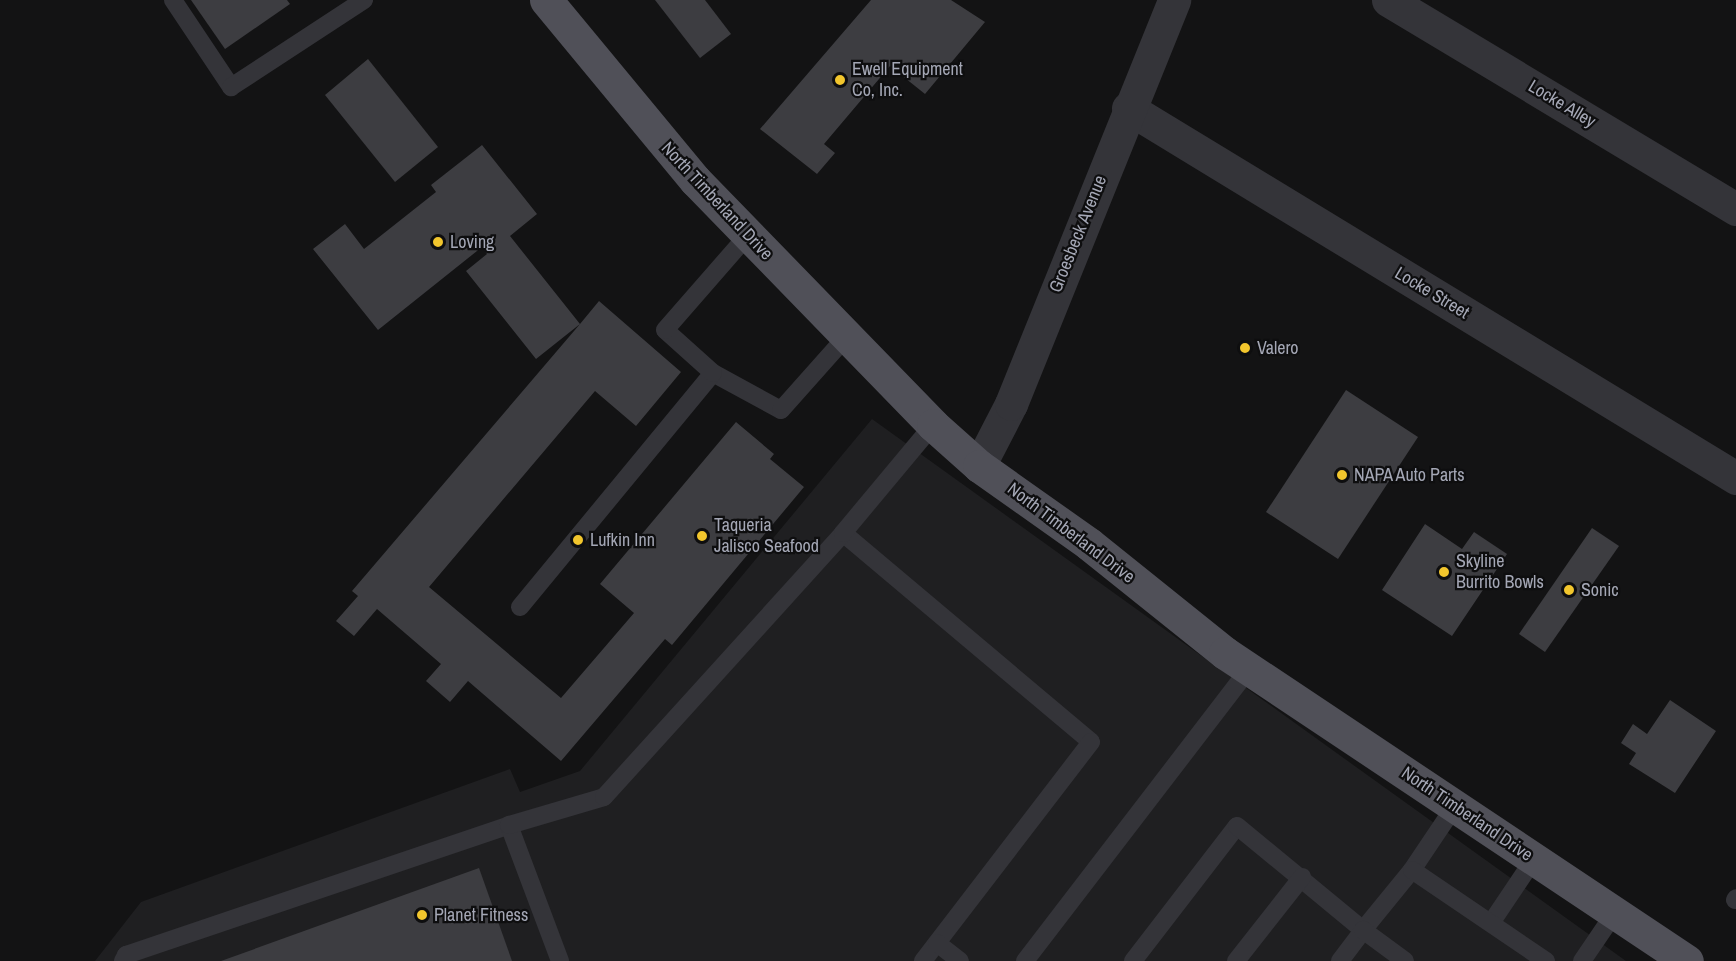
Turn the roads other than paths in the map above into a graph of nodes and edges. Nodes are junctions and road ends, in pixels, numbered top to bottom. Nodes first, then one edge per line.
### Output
1 (173, 0) edge
2 (364, 0) edge
3 (546, 0) edge
4 (1174, 0) edge
5 (1388, 0) edge
6 (1128, 108) junction
7 (1736, 209) edge
8 (747, 236) junction
9 (847, 336) junction
10 (713, 373) junction
11 (933, 425) junction
12 (979, 466) junction
13 (1736, 478) edge
14 (843, 533) junction
15 (520, 607) dead end
16 (1249, 669) junction
17 (1455, 806) junction
18 (509, 825) junction
19 (1534, 859) junction
20 (1412, 870) junction
21 (1302, 878) junction
22 (1614, 914) junction
23 (1491, 923) junction
24 (1363, 930) junction
25 (937, 943) junction
26 (123, 961) edge
27 (560, 961) edge
28 (923, 961) edge
29 (960, 961) edge
30 (1025, 961) edge
31 (1133, 961) edge
32 (1236, 961) edge
33 (1340, 961) edge
34 (1405, 961) edge
35 (1546, 961) edge
36 (1582, 961) edge
37 (1687, 961) edge

1 - 2 lane
3 - 8 main road, North Timberland Drive
4 - 6 street, Groesbeck Avenue
5 - 7 street, Locke Alley
6 - 12 street, Groesbeck Avenue
6 - 13 street, Locke Street
8 - 9 main road, North Timberland Drive
8 - 10 lane
9 - 10 lane
9 - 11 main road, North Timberland Drive
10 - 15 lane
11 - 12 main road, North Timberland Drive
11 - 14 lane
12 - 16 main road, North Timberland Drive
14 - 18 lane
14 - 25 lane
16 - 17 main road, North Timberland Drive
16 - 30 lane
17 - 19 main road, North Timberland Drive
17 - 20 lane
18 - 26 lane
18 - 27 lane
19 - 22 main road, North Timberland Drive
19 - 23 lane
20 - 23 lane
20 - 24 lane
21 - 24 lane
21 - 31 lane
21 - 32 lane
22 - 36 lane
22 - 37 main road, North Timberland Drive
23 - 35 lane
24 - 33 lane
24 - 34 lane
25 - 28 lane
25 - 29 lane

